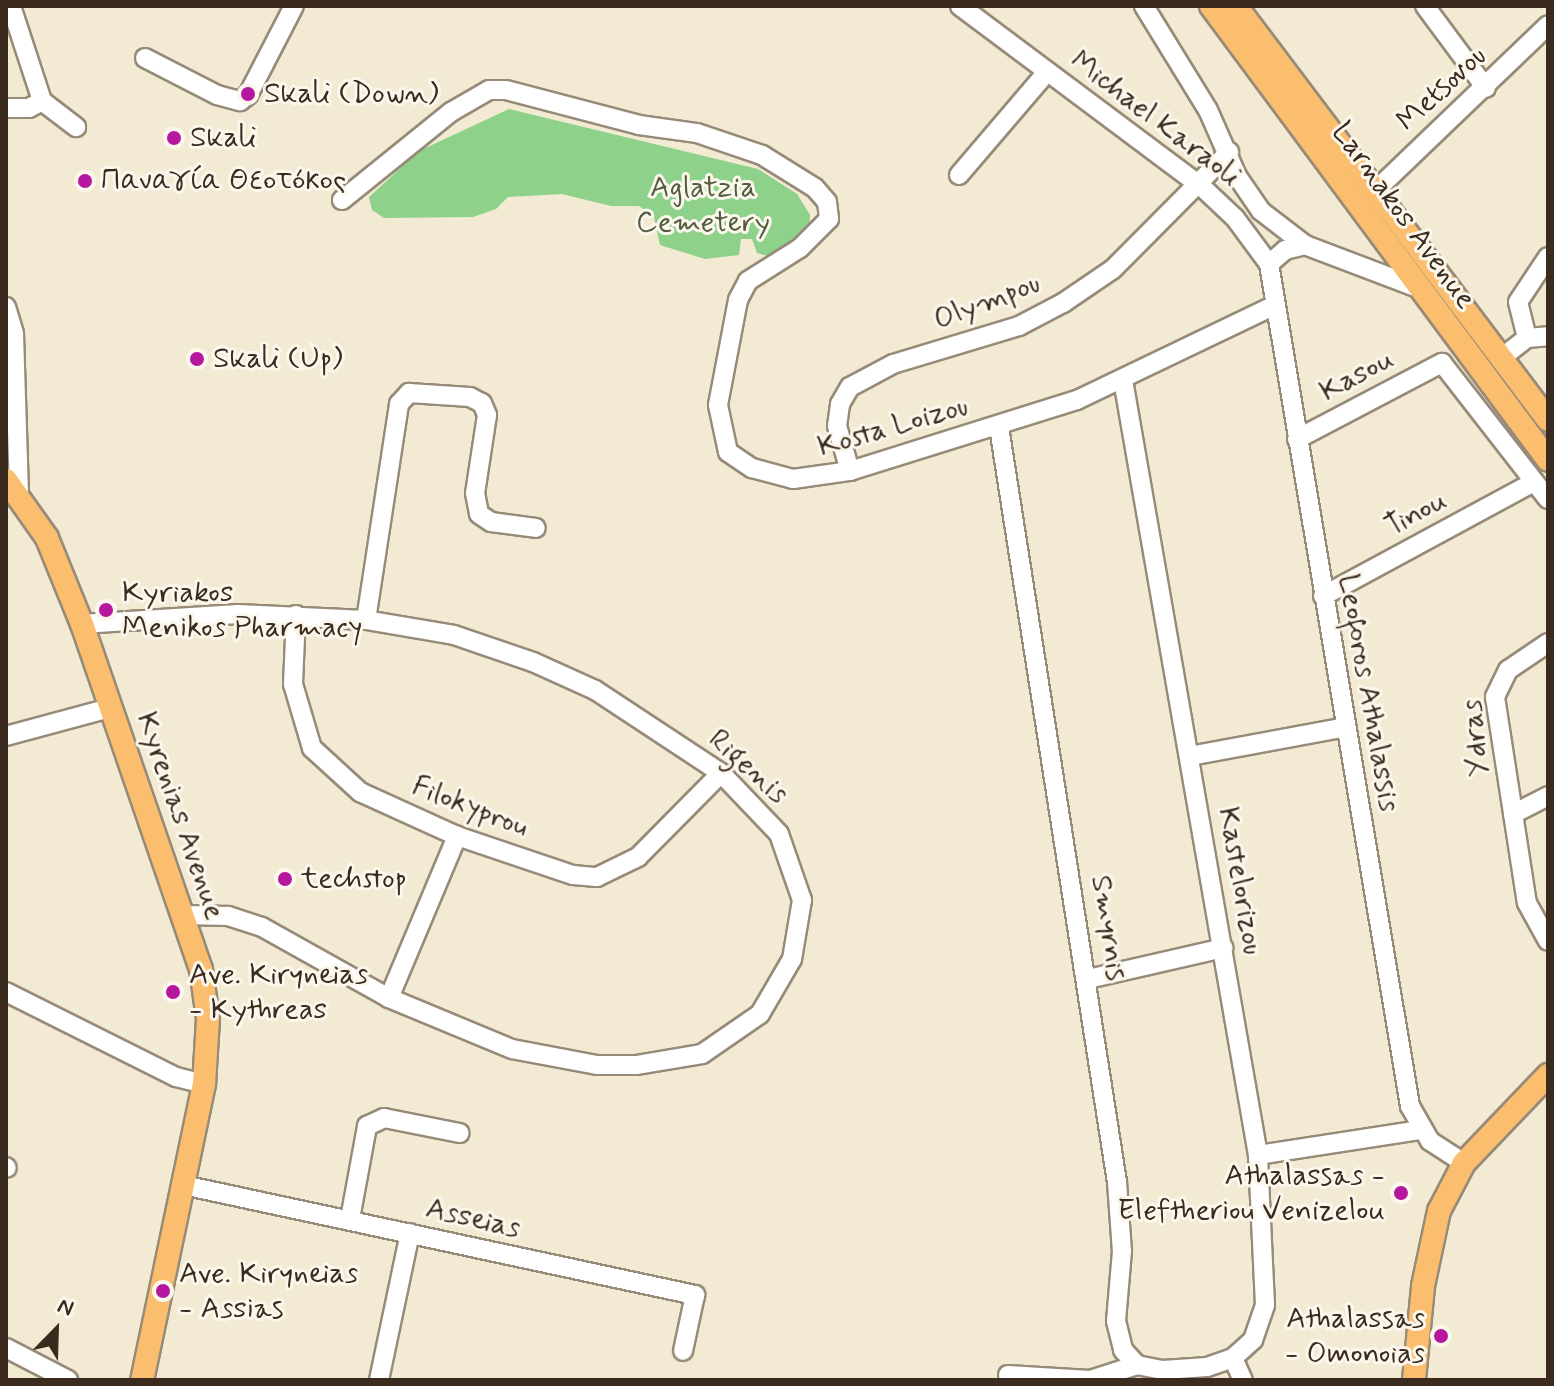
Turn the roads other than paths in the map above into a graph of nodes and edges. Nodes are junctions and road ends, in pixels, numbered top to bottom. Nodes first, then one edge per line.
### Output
1 (11, 6) edge
2 (294, 6) edge
3 (960, 6) edge
4 (1144, 6) edge
5 (1211, 6) edge
6 (1236, 6) edge
7 (1425, 6) edge
8 (1548, 25) edge
9 (145, 58) dead end
10 (1047, 72) junction
11 (1486, 88) junction
12 (42, 101) junction
13 (6, 108) edge
14 (76, 127) dead end
15 (1229, 152) junction
16 (959, 175) dead end
17 (1201, 186) junction
18 (1374, 192) junction
19 (342, 200) dead end
20 (1305, 245) junction
21 (1548, 257) edge
22 (1269, 264) junction
23 (1421, 289) junction
24 (1275, 305) junction
25 (6, 307) edge
26 (1548, 336) edge
27 (1527, 338) junction
28 (1500, 359) junction
29 (1123, 380) junction
30 (1548, 420) edge
31 (999, 427) junction
32 (1297, 439) junction
33 (1548, 460) edge
34 (850, 471) junction
35 (1534, 482) junction
36 (12, 486) edge
37 (1548, 499) edge
38 (536, 528) dead end
39 (1323, 596) junction
40 (296, 615) junction
41 (366, 620) junction
42 (82, 624) junction
43 (1548, 643) edge
44 (110, 708) junction
45 (1346, 727) junction
46 (6, 736) edge
47 (1190, 756) junction
48 (721, 773) junction
49 (1548, 796) edge
50 (1513, 814) junction
51 (457, 836) junction
52 (185, 915) junction
53 (1548, 941) edge
54 (1223, 948) junction
55 (1088, 979) junction
56 (6, 992) edge
57 (389, 998) junction
58 (1548, 1075) edge
59 (204, 1084) junction
60 (1420, 1130) junction
61 (460, 1133) dead end
62 (1258, 1155) junction
63 (1464, 1163) junction
64 (183, 1185) junction
65 (350, 1219) junction
66 (410, 1233) junction
67 (6, 1348) edge
68 (683, 1351) dead end
69 (1233, 1358) junction
70 (1137, 1365) junction
71 (1008, 1375) dead end
72 (1038, 1379) edge
73 (68, 1380) edge
74 (142, 1380) edge
75 (379, 1380) edge
76 (1243, 1380) edge
77 (1414, 1380) edge

1 - 12 street
2 - 9 street
3 - 10 street, Michael Karaoli
4 - 15 street
5 - 23 main road, Larnakos Avenue
6 - 18 main road, Larnakos Avenue
7 - 11 street
8 - 11 street, Metsovou
10 - 16 street
10 - 17 street, Michael Karaoli
11 - 18 street, Metsovou
12 - 13 street
12 - 14 street
15 - 17 street, Olympou
15 - 20 street, Michael Karaoli
17 - 22 street, Michael Karaoli
17 - 34 street, Olympou
18 - 28 main road, Larnakos Avenue
19 - 34 street, Kosta Loizou
20 - 22 street
20 - 23 street, Michael Karaoli
21 - 27 street
22 - 24 street, Leoforos Athalassis
23 - 33 main road, Larnakos Avenue
24 - 29 street, Kosta Loizou
24 - 32 street, Leoforos Athalassis
25 - 36 street
26 - 27 street
27 - 28 street
28 - 30 main road, Larnakos Avenue
29 - 31 street, Kosta Loizou
29 - 47 street, Kastelorizou
31 - 34 street, Kosta Loizou
31 - 55 street, Smyrnis
32 - 35 street, Kasou
32 - 39 street, Leoforos Athalassis
35 - 37 street
35 - 39 street, Tinou
36 - 42 main road, Kyrenias Avenue
38 - 41 street
39 - 45 street, Leoforos Athalassis
40 - 41 street, Rigenis
40 - 42 street, Rigenis
40 - 51 street, Filokyprou
41 - 48 street, Rigenis
42 - 44 main road, Kyrenias Avenue
43 - 50 street, Ydras
44 - 46 street
44 - 52 main road, Kyrenias Avenue
45 - 47 street
45 - 60 street, Leoforos Athalassis
47 - 54 street, Kastelorizou
48 - 51 street, Filokyprou
48 - 57 street, Rigenis
49 - 50 street
50 - 53 street, Ydras
51 - 57 street
52 - 57 street, Rigenis
52 - 59 main road, Kyrenias Avenue
54 - 55 street
54 - 62 street, Kastelorizou
55 - 70 street, Smyrnis
56 - 59 street
58 - 63 main road
59 - 64 main road, Kyrenias Avenue
60 - 62 street
60 - 63 street
61 - 65 street
62 - 69 street, Kastelorizou
63 - 77 main road
64 - 65 street, Asseias
64 - 74 main road, Kyrenias Avenue
65 - 66 street, Asseias
66 - 68 street, Asseias
66 - 75 street
67 - 73 street
69 - 70 street
69 - 76 street
70 - 72 street
71 - 72 street

